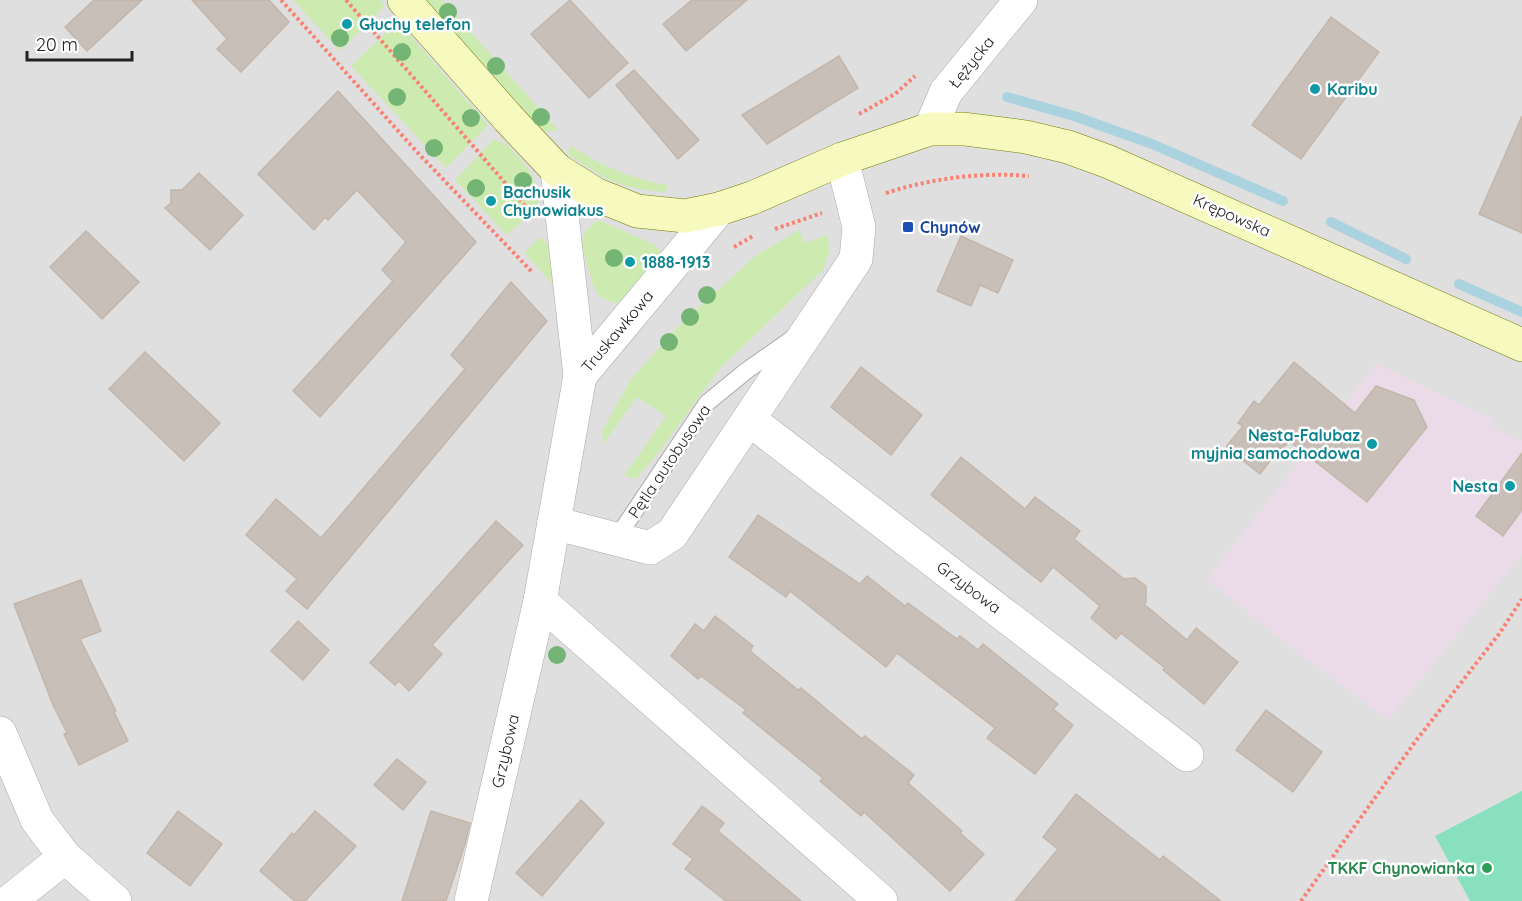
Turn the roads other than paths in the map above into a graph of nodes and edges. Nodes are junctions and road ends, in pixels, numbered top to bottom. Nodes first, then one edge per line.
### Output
1 (405, 0) edge
2 (1021, 0) edge
3 (930, 129) junction
4 (842, 159) junction
5 (557, 170) junction
6 (719, 209) junction
7 (815, 324) junction
8 (1522, 345) edge
9 (580, 376) junction
10 (750, 420) junction
11 (554, 523) junction
12 (616, 539) junction
13 (540, 601) junction
14 (0, 733) edge
15 (1187, 755) dead end
16 (65, 856) junction
17 (10, 901) edge
18 (115, 901) edge
19 (471, 901) edge
20 (881, 901) edge

1 - 5 street
2 - 3 street, Łężycka
3 - 4 street, Krępowska
3 - 8 street, Krępowska
4 - 6 street
4 - 7 street
5 - 6 street
5 - 9 street, Truskawkowa
6 - 9 street, Truskawkowa
7 - 10 street
7 - 12 lane, Pętla autobusowa
9 - 11 street, Grzybowa
10 - 12 street
10 - 15 street, Grzybowa
11 - 12 street
11 - 13 street, Grzybowa
13 - 19 street, Grzybowa
13 - 20 street
14 - 16 street
16 - 17 street
16 - 18 street

